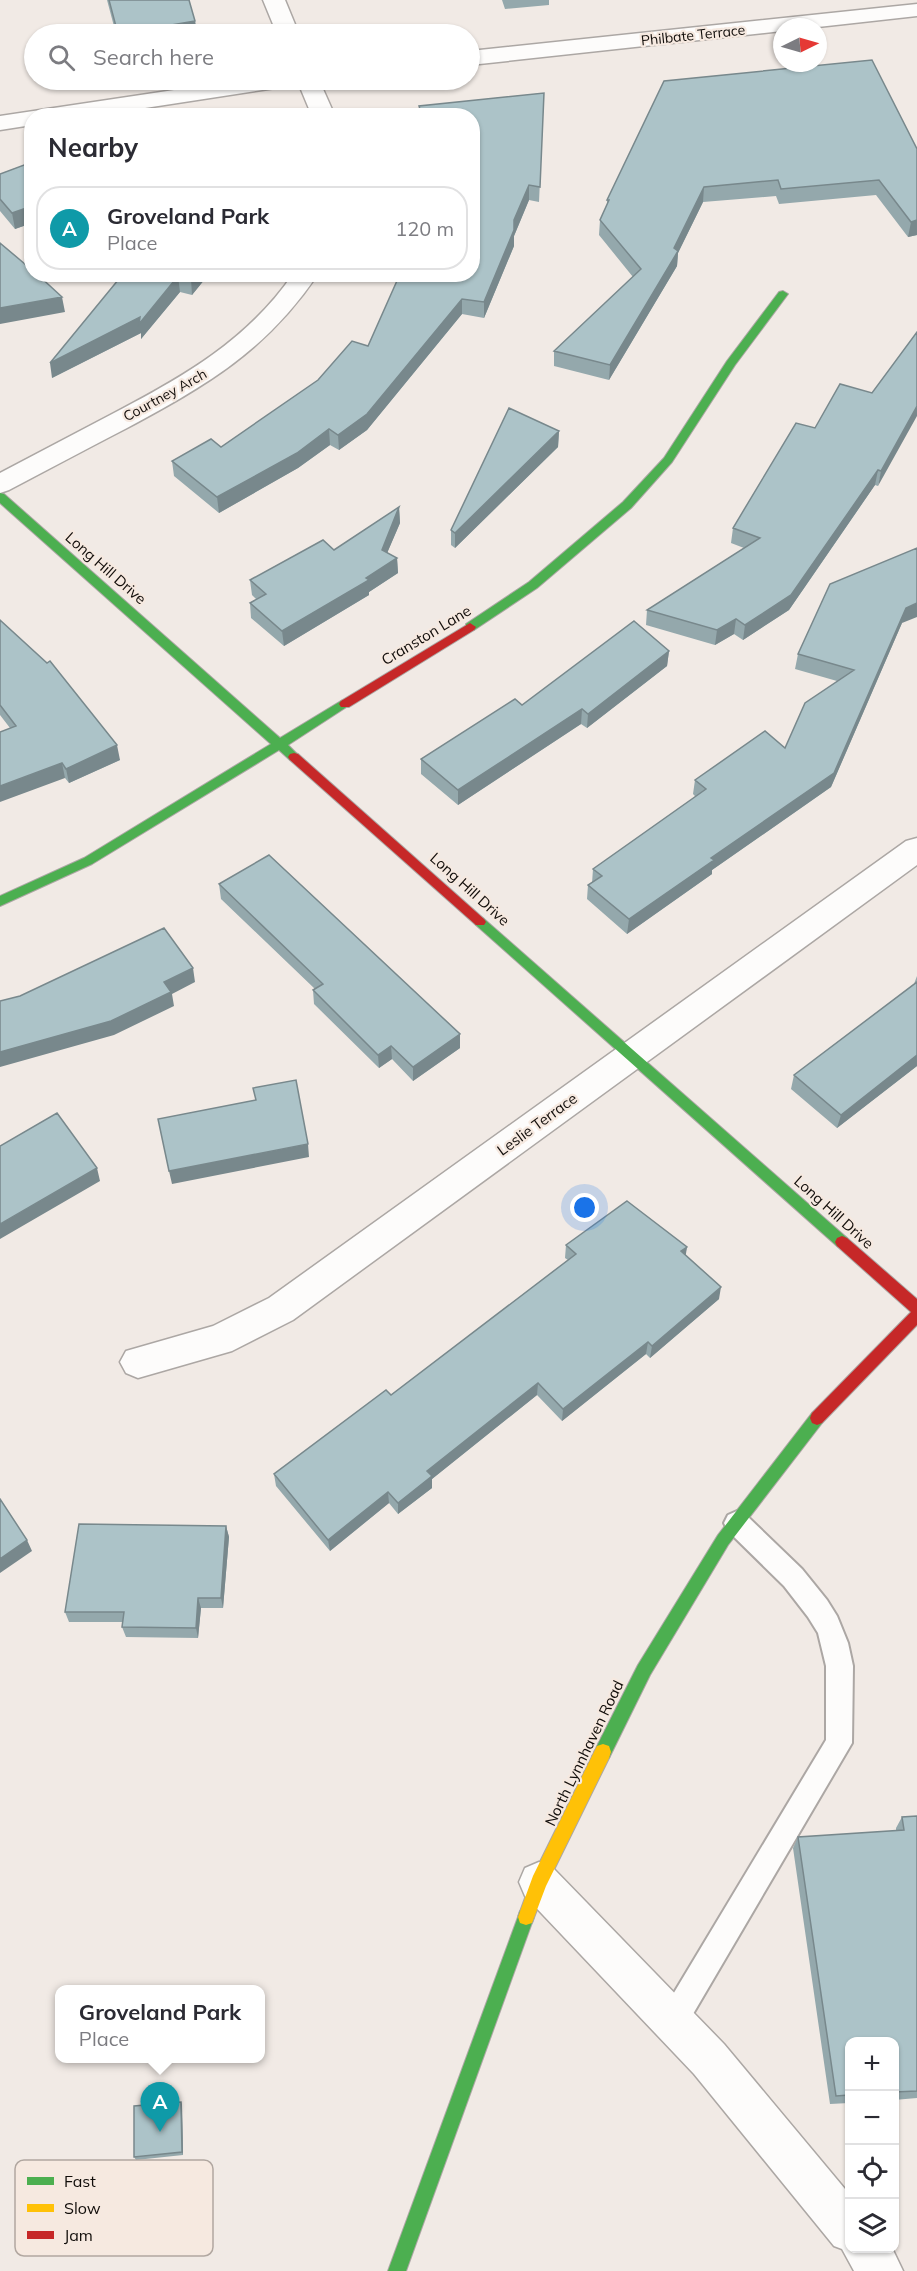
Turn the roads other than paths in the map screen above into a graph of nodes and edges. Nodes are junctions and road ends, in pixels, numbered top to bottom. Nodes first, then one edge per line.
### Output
1 (274, 0) edge
2 (917, 10) edge
3 (284, 24) edge
4 (480, 57) edge
5 (216, 90) edge
6 (312, 90) edge
7 (98, 108) edge
8 (320, 108) edge
9 (24, 119) edge
10 (0, 123) edge
11 (301, 282) edge
12 (783, 294) dead end
13 (0, 484) edge
14 (0, 497) edge
15 (280, 743) junction
16 (917, 849) edge
17 (0, 901) edge
18 (632, 1054) junction
19 (917, 1308) edge
20 (917, 1315) edge
21 (138, 1362) dead end
22 (736, 1523) junction
23 (539, 1882) junction
24 (674, 2021) junction
25 (845, 2225) edge
26 (868, 2253) edge
27 (397, 2271) edge
28 (881, 2271) edge

1 - 3 street
2 - 4 street, Philbate Terrace
5 - 7 street
6 - 8 street
9 - 10 street
11 - 13 street, Courtney Arch
12 - 15 street, Cranston Lane
14 - 15 street, Long Hill Drive
15 - 17 street, Cranston Lane
15 - 18 street, Long Hill Drive
16 - 18 street, Leslie Terrace
18 - 19 street, Long Hill Drive
18 - 21 street, Leslie Terrace
20 - 22 street, North Lynnhaven Road
22 - 23 street, North Lynnhaven Road
22 - 24 lane
23 - 24 street
23 - 27 street, North Lynnhaven Road
24 - 25 street
26 - 28 street

